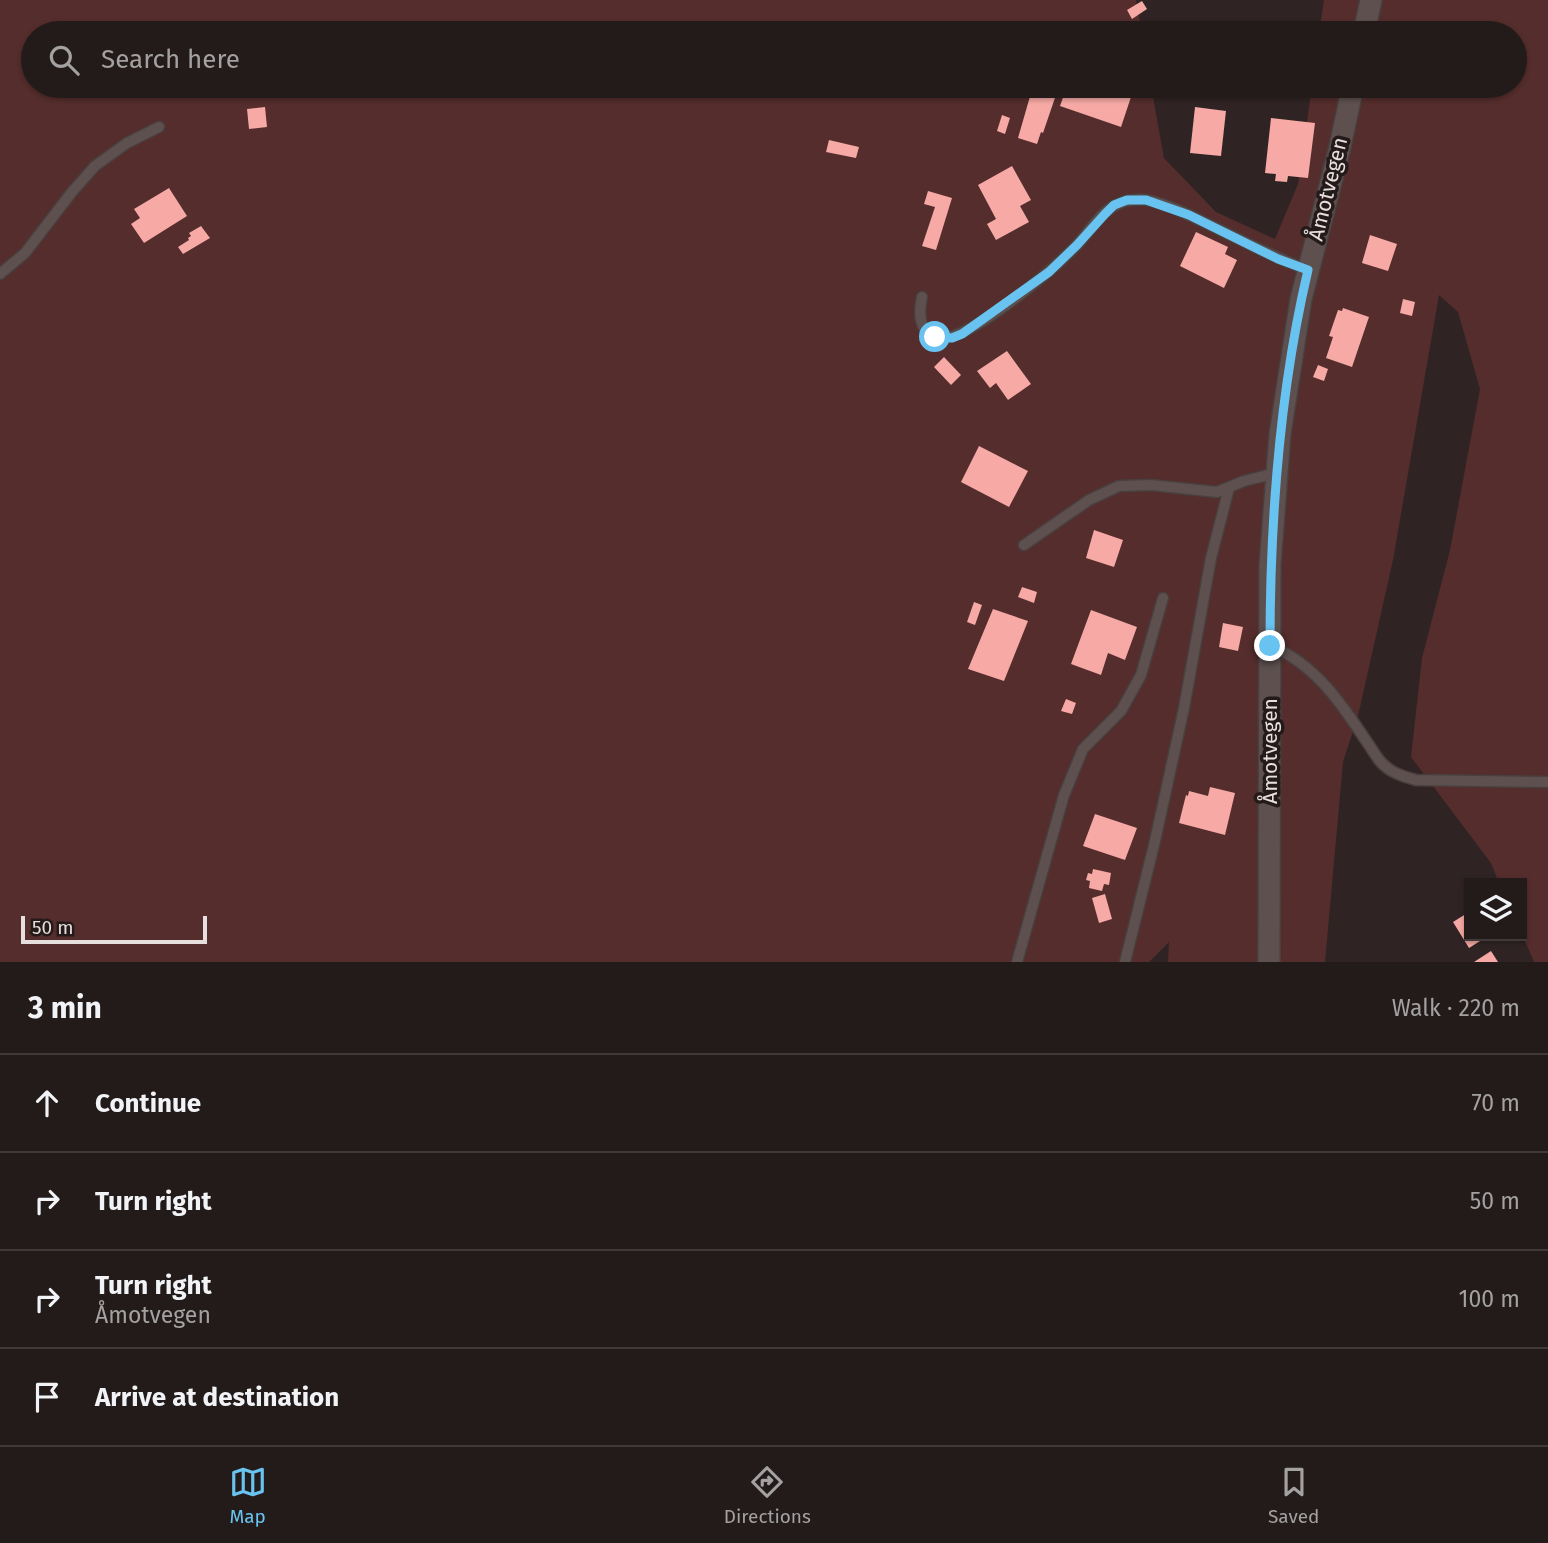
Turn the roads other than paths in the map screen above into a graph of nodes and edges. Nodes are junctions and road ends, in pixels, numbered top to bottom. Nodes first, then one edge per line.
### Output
1 (1371, 0) edge
2 (1367, 21) edge
3 (1350, 98) edge
4 (159, 127) dead end
5 (1308, 270) junction
6 (0, 274) edge
7 (922, 297) dead end
8 (1276, 473) junction
9 (1229, 488) junction
10 (1024, 545) dead end
11 (1163, 598) dead end
12 (1270, 646) junction
13 (1548, 782) edge
14 (1017, 962) edge
15 (1125, 962) edge
16 (1269, 962) edge

1 - 2 main road
3 - 5 main road, Åmotvegen
4 - 6 lane
5 - 7 lane
5 - 8 main road, Åmotvegen
8 - 9 lane
8 - 12 main road, Åmotvegen
9 - 10 lane
9 - 15 lane
11 - 14 lane
12 - 13 lane
12 - 16 main road, Åmotvegen

